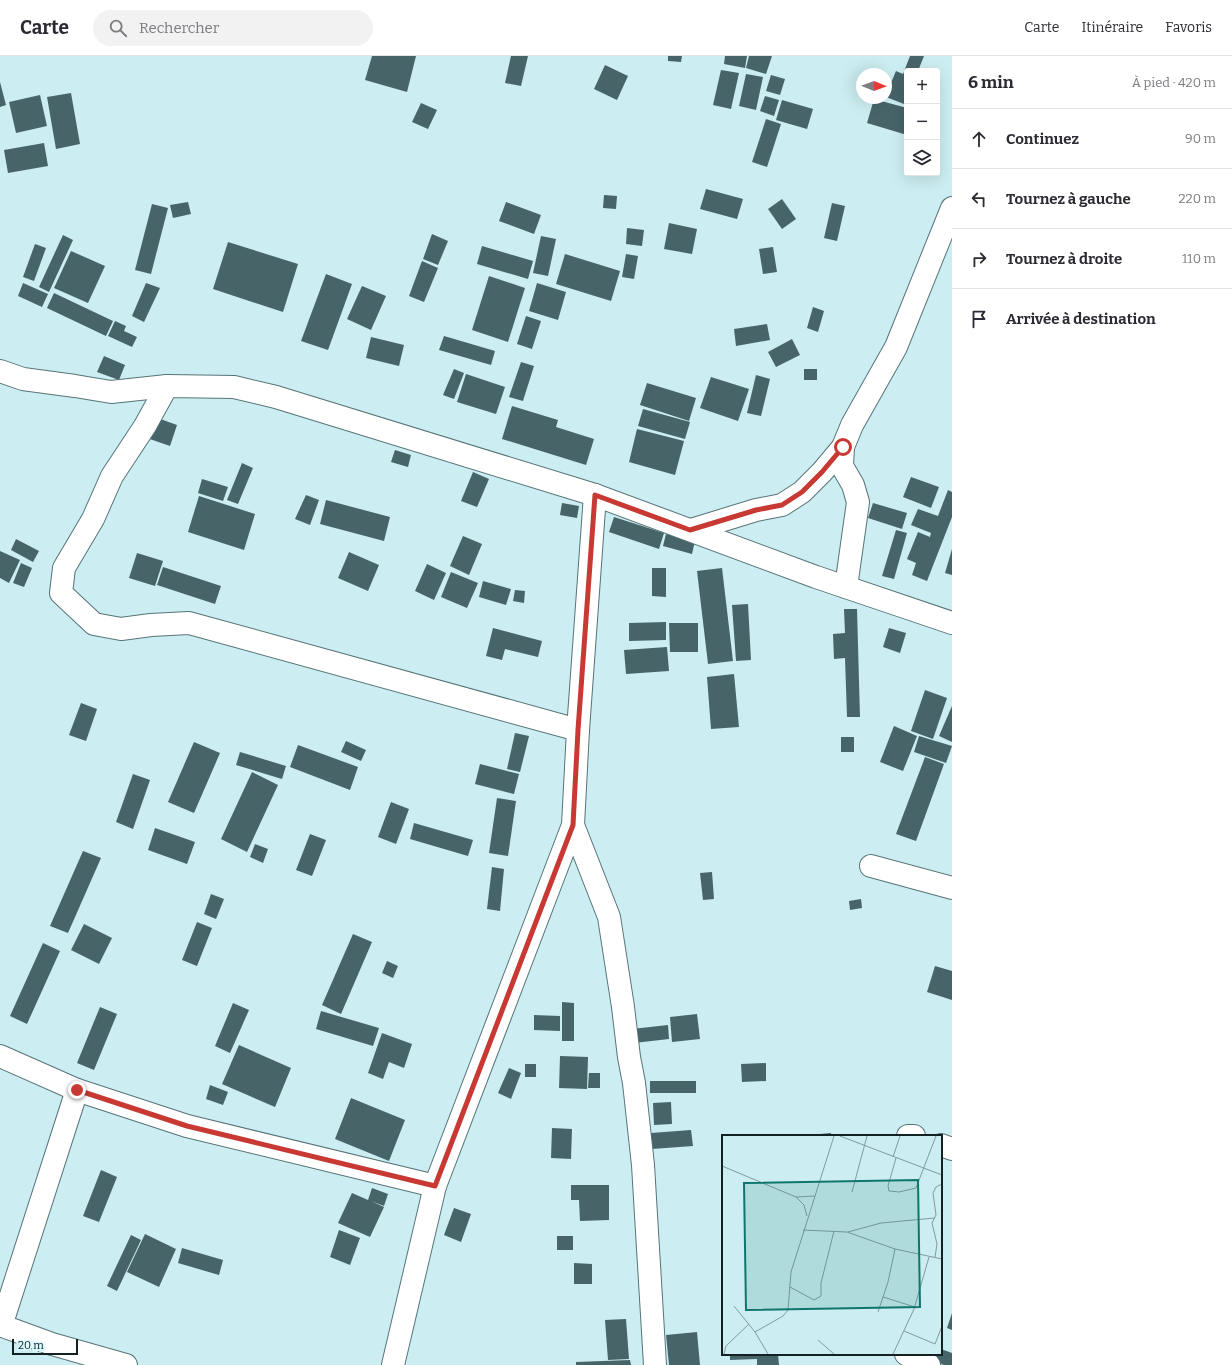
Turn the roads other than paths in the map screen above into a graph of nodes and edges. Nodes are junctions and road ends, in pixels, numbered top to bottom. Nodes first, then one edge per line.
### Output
1 (952, 208) edge
2 (0, 371) edge
3 (167, 386) junction
4 (843, 447) junction
5 (595, 495) junction
6 (690, 530) junction
7 (846, 587) junction
8 (952, 623) edge
9 (578, 730) junction
10 (573, 825) junction
11 (871, 866) dead end
12 (952, 888) edge
13 (0, 1056) edge
14 (77, 1090) junction
15 (942, 1145) edge
16 (952, 1149) edge
17 (435, 1186) junction
18 (1, 1325) edge
19 (908, 1355) edge
20 (126, 1365) edge
21 (393, 1365) edge
22 (655, 1365) edge
23 (929, 1365) edge

1 - 4 street
2 - 3 street
3 - 5 street
3 - 9 street
4 - 6 street
4 - 7 street
5 - 6 street
5 - 9 street
6 - 7 street
7 - 8 street
9 - 10 street
10 - 17 street
10 - 22 street
11 - 12 street
13 - 14 street
14 - 17 street
14 - 18 street
15 - 16 street
17 - 21 street
18 - 20 street
19 - 23 street

